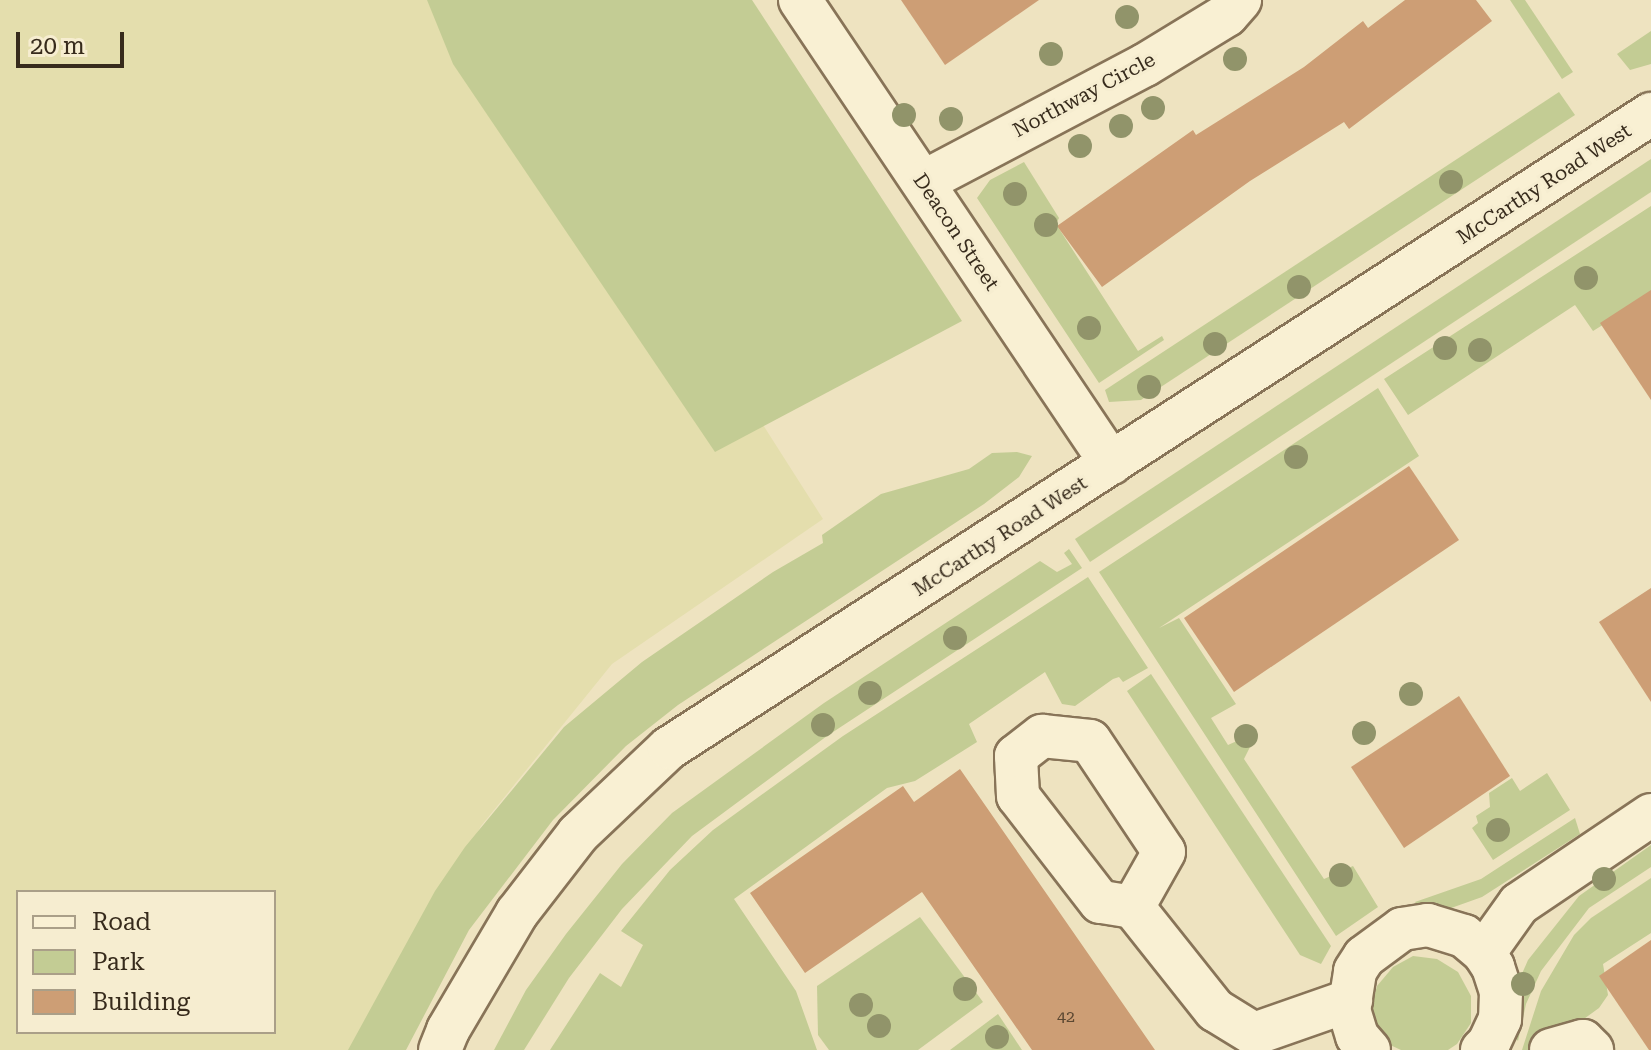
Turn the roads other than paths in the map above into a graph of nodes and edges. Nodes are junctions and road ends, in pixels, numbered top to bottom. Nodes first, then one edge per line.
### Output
1 (800, 0) edge
2 (1240, 0) edge
3 (1651, 114) edge
4 (923, 182) junction
5 (1111, 463) junction
6 (1651, 815) edge
7 (1133, 907) dead end
8 (1484, 953) junction
9 (1351, 1000) junction
10 (440, 1050) edge
11 (1369, 1050) edge
12 (1482, 1050) edge
13 (1551, 1050) edge
14 (1592, 1050) edge

1 - 4 street, Deacon Street
2 - 4 street, Northway Circle
3 - 5 street, McCarthy Road West
4 - 5 street, Deacon Street
5 - 10 street, McCarthy Road West
6 - 8 street
7 - 9 street
8 - 9 street
8 - 12 street
9 - 11 street
13 - 14 street

